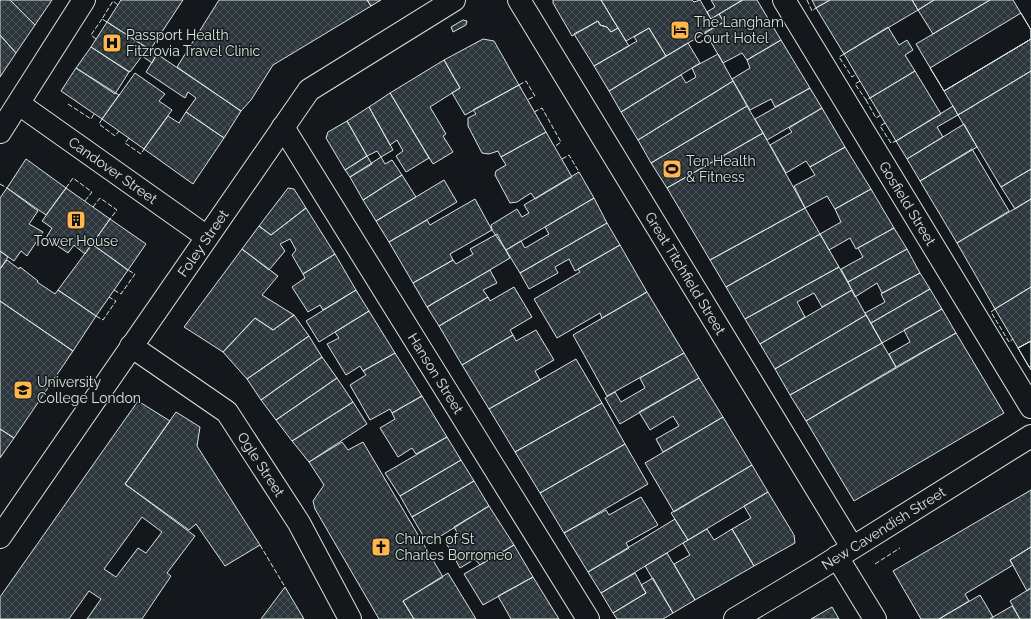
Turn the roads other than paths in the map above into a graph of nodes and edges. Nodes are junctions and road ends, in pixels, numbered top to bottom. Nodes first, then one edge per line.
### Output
1 (84, 0) edge
2 (454, 0) edge
3 (519, 0) edge
4 (784, 0) edge
5 (19, 104) junction
6 (283, 127) junction
7 (0, 132) edge
8 (207, 237) junction
9 (131, 346) junction
10 (1031, 407) edge
11 (1031, 436) edge
12 (0, 536) edge
13 (844, 552) junction
14 (350, 619) edge
15 (588, 619) edge
16 (735, 619) edge
17 (875, 619) edge

1 - 5 street
2 - 6 street, Foley Street
3 - 13 street, Great Titchfield Street
4 - 10 street, Gosfield Street
5 - 7 street
5 - 8 street, Candover Street
6 - 8 street, Foley Street
6 - 15 street, Hanson Street
8 - 9 street, Foley Street
9 - 12 street, Foley Street
9 - 14 street, Ogle Street
11 - 13 street, New Cavendish Street
13 - 16 street, New Cavendish Street
13 - 17 street, Great Titchfield Street

